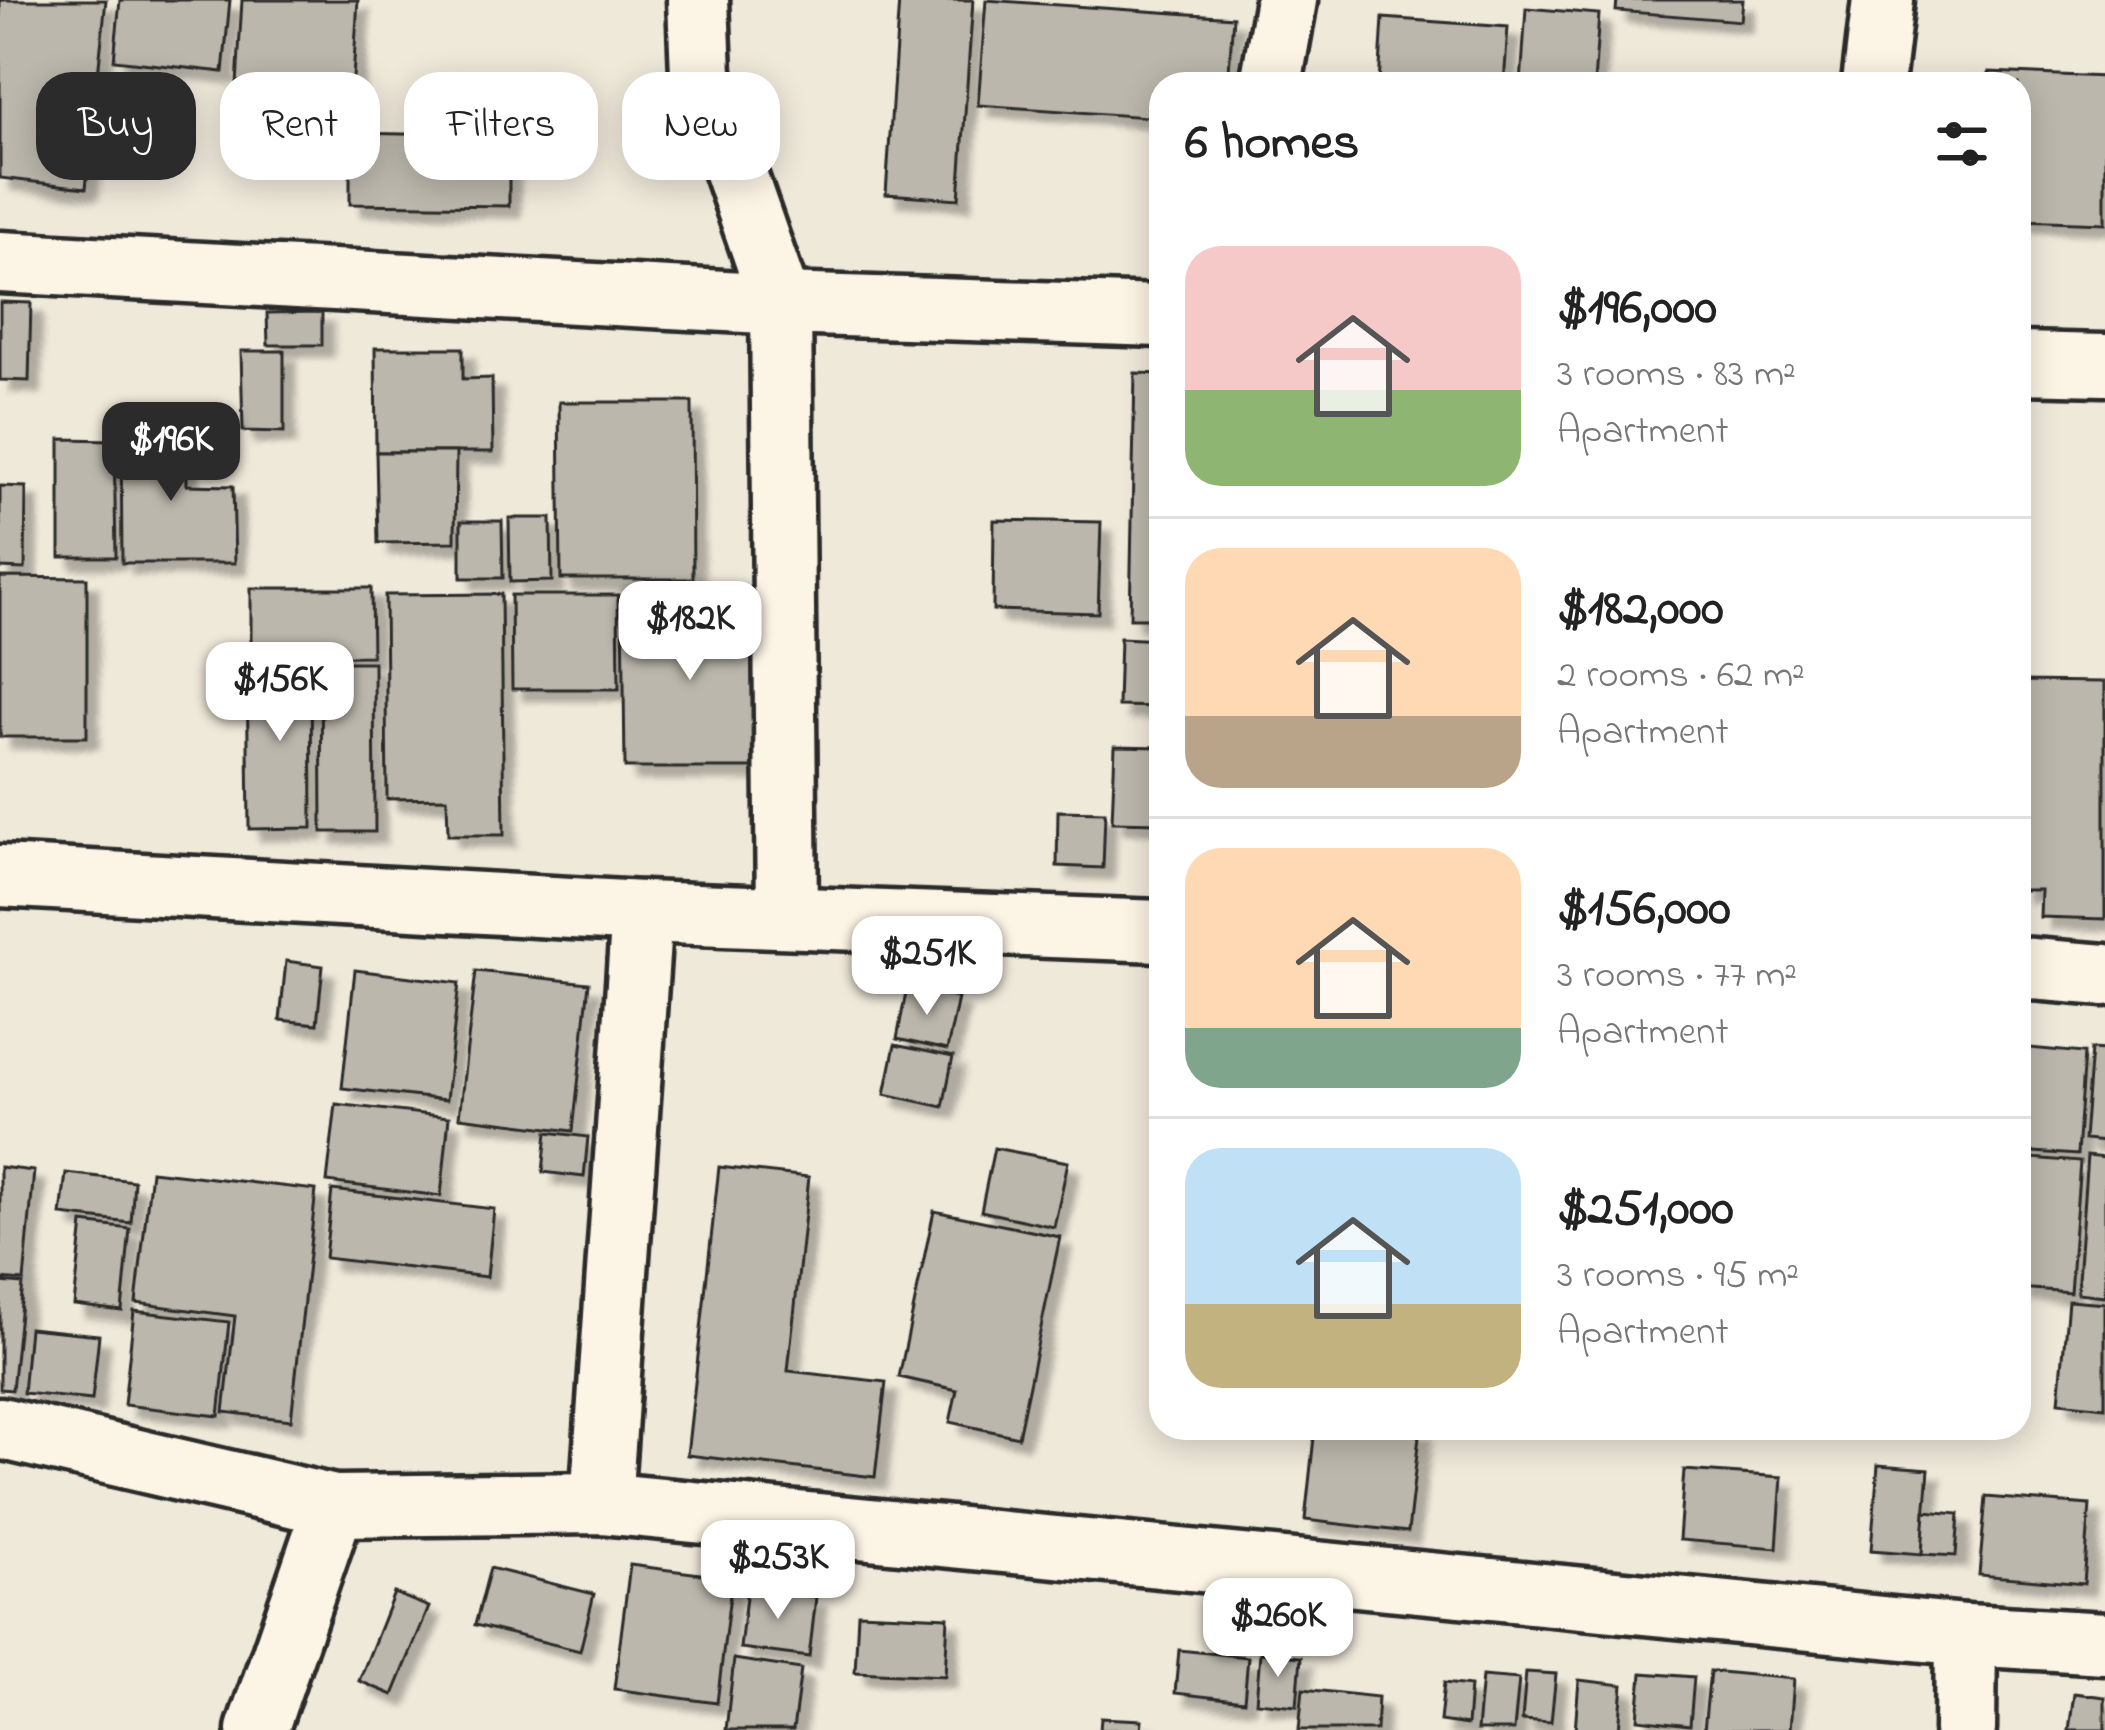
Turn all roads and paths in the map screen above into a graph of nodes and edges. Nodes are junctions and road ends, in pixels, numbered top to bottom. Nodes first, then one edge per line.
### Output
1 (698, 0) edge
2 (1286, 0) edge
3 (1883, 0) edge
4 (1273, 72) edge
5 (1874, 72) edge
6 (0, 262) edge
7 (781, 304) junction
8 (1149, 316) edge
9 (2031, 364) edge
10 (2105, 365) edge
11 (0, 876) edge
12 (642, 912) junction
13 (788, 916) junction
14 (1149, 931) edge
15 (2031, 969) edge
16 (2105, 975) edge
17 (0, 1428) edge
18 (601, 1503) junction
19 (334, 1506) junction
20 (1966, 1634) junction
21 (2105, 1643) edge
22 (257, 1730) edge
23 (1965, 1730) edge

1 - 7 street
2 - 4 street
3 - 5 street
6 - 7 street
7 - 8 street
7 - 13 street
9 - 10 street
11 - 12 street
12 - 13 street
12 - 18 street
13 - 14 street
15 - 16 street
17 - 19 street
18 - 19 street
18 - 20 street
19 - 22 street
20 - 21 street
20 - 23 street

